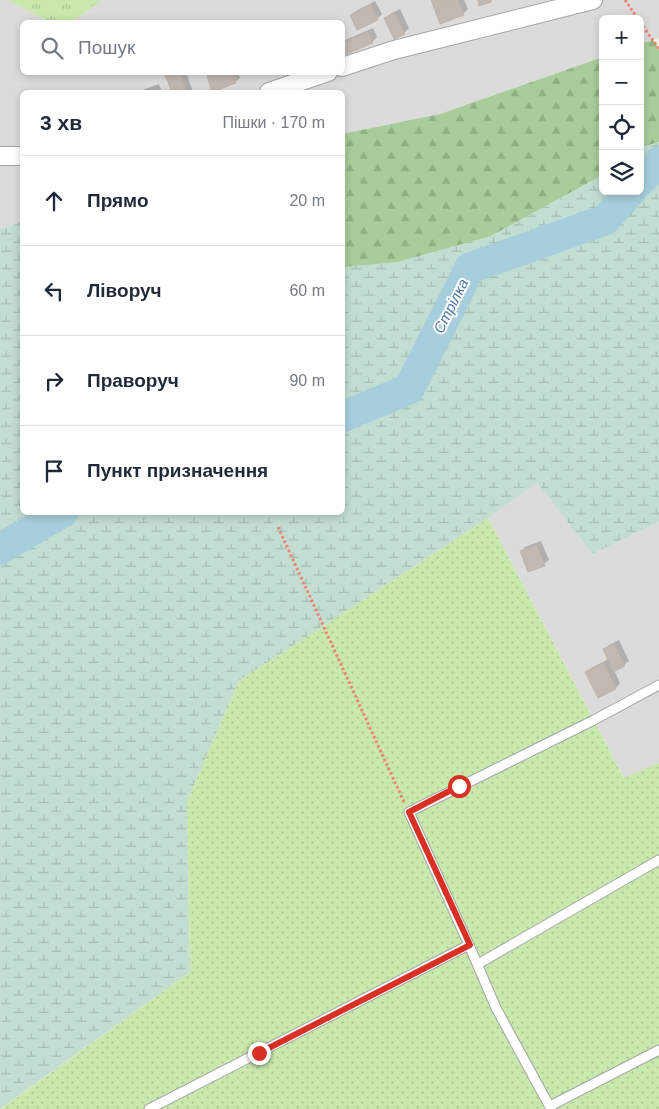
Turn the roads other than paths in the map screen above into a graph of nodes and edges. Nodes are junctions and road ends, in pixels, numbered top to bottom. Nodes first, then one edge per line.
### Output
1 (593, 0) edge
2 (345, 66) edge
3 (319, 75) edge
4 (275, 90) edge
5 (0, 156) edge
6 (20, 156) edge
7 (659, 684) edge
8 (659, 860) edge
9 (470, 945) junction
10 (478, 964) junction
11 (659, 1050) edge
12 (551, 1108) edge
13 (149, 1109) edge

1 - 2 street
3 - 4 street
5 - 6 street
7 - 9 lane
8 - 10 lane
9 - 10 lane
9 - 13 lane
10 - 12 lane
11 - 12 lane

